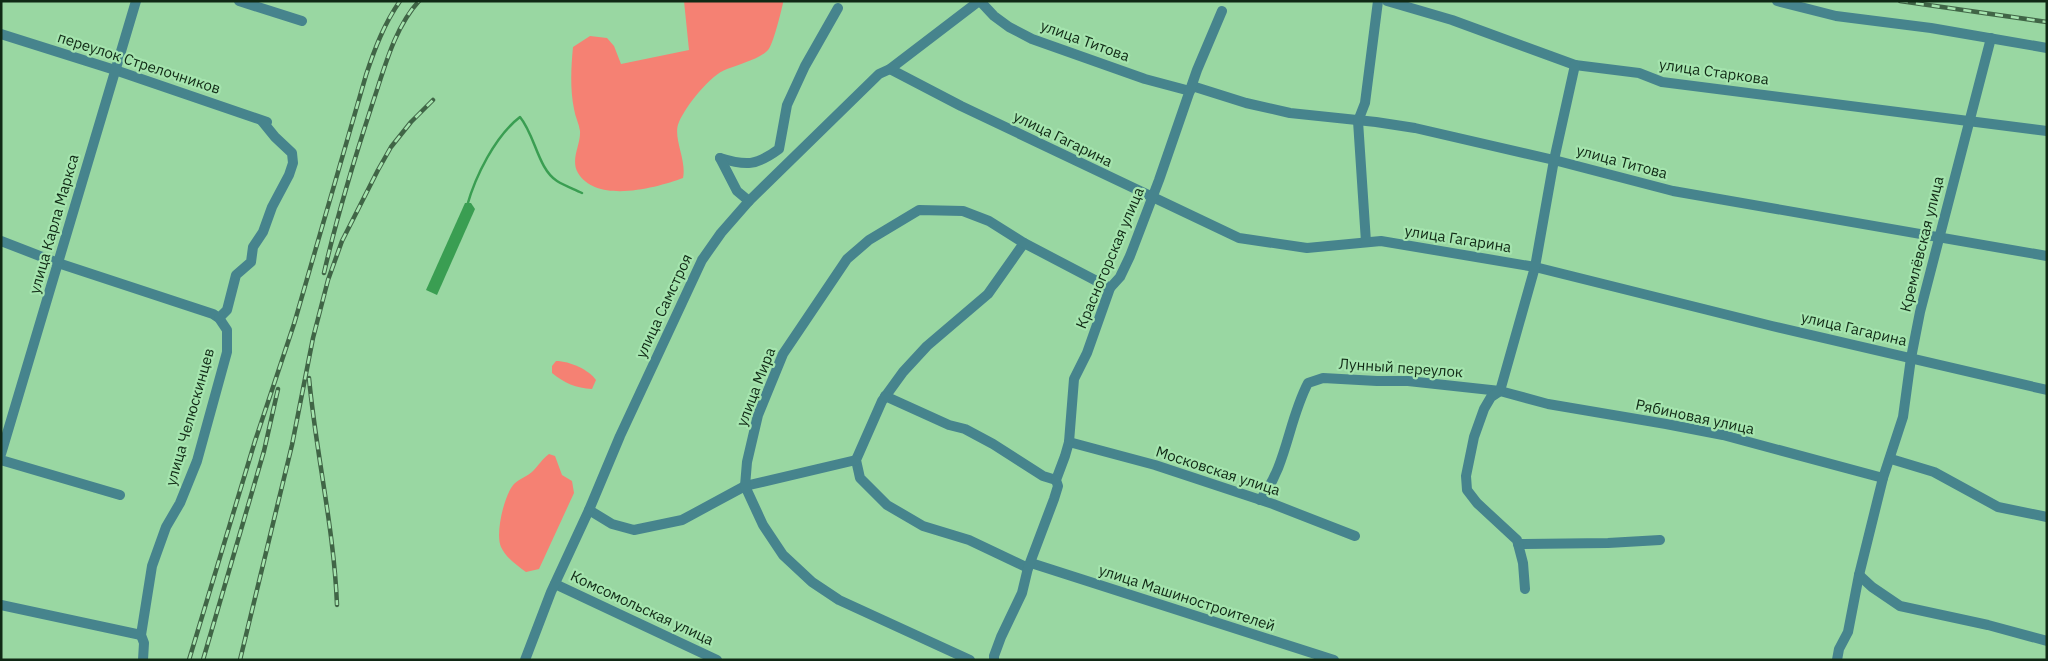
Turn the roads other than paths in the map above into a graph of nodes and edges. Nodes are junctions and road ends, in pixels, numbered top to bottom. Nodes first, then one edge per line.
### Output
1 (136, 1) edge
2 (239, 1) edge
3 (979, 1) edge
4 (1378, 1) edge
5 (1386, 1) edge
6 (1777, 1) edge
7 (838, 8) dead end
8 (1222, 11) dead end
9 (302, 21) dead end
10 (1, 34) edge
11 (1991, 38) junction
12 (2047, 48) edge
13 (1575, 64) junction
14 (890, 68) junction
15 (115, 70) junction
16 (1191, 89) junction
17 (1358, 121) junction
18 (1969, 121) junction
19 (2047, 130) edge
20 (1554, 160) junction
21 (1152, 198) junction
22 (749, 201) junction
23 (1938, 236) junction
24 (1, 241) edge
25 (1366, 242) junction
26 (1024, 243) junction
27 (2047, 256) edge
28 (58, 263) junction
29 (1535, 266) junction
30 (1110, 288) junction
31 (218, 318) junction
32 (1910, 358) junction
33 (2047, 390) edge
34 (1500, 391) junction
35 (885, 396) junction
36 (1069, 442) junction
37 (1, 454) edge
38 (1891, 459) junction
39 (1, 460) edge
40 (856, 460) junction
41 (1883, 478) junction
42 (1056, 480) junction
43 (744, 486) junction
44 (120, 495) dead end
45 (1260, 500) junction
46 (589, 510) junction
47 (2047, 517) edge
48 (1355, 536) dead end
49 (1660, 540) dead end
50 (1518, 544) junction
51 (1029, 566) junction
52 (1859, 575) junction
53 (554, 584) junction
54 (1525, 589) dead end
55 (1, 605) edge
56 (141, 635) junction
57 (2047, 641) edge
58 (143, 660) edge
59 (525, 660) edge
60 (717, 660) edge
61 (970, 660) edge
62 (994, 660) edge
63 (1334, 660) edge
64 (1837, 660) edge

1 - 15 street, улица Карла Маркса
2 - 9 street
3 - 14 street, улица Самстроя
3 - 16 street, улица Титова
4 - 17 street
5 - 13 street, улица Старкова
6 - 11 street
7 - 22 street
8 - 16 street, Красногорская улица
10 - 15 street, переулок Стрелочников
11 - 12 street
11 - 18 street, Кремлёвская улица
13 - 18 street, улица Старкова
13 - 20 street
14 - 21 street, улица Гагарина
14 - 22 street, улица Самстроя
15 - 28 street, улица Карла Маркса
15 - 31 street, переулок Стрелочников
16 - 17 street, улица Титова
16 - 21 street, Красногорская улица
17 - 20 street, улица Титова
17 - 25 street
18 - 19 street, улица Старкова
18 - 23 street, Кремлёвская улица
20 - 23 street, улица Титова
20 - 29 street
21 - 25 street, улица Гагарина
21 - 30 street, Красногорская улица
22 - 46 street, улица Самстроя
23 - 27 street, улица Титова
23 - 32 street, Кремлёвская улица
24 - 28 street
25 - 29 street, улица Гагарина
26 - 30 street, улица Мира
26 - 35 street
26 - 43 street, улица Мира
28 - 31 street
28 - 37 street, улица Карла Маркса
29 - 32 street, улица Гагарина
29 - 34 street
30 - 36 street, Красногорская улица
31 - 56 street, улица Челюскинцев
32 - 33 street, улица Гагарина
32 - 38 street, Кремлёвская улица
34 - 41 street, Рябиновая улица
34 - 45 street, Лунный переулок
34 - 50 street
35 - 40 street
35 - 42 street
36 - 42 street, Красногорская улица
36 - 45 street, Московская улица
38 - 41 street, Кремлёвская улица
38 - 47 street
39 - 44 street
40 - 43 street
40 - 51 street, улица Машиностроителей
41 - 52 street, Кремлёвская улица
42 - 51 street, Красногорская улица
43 - 46 street
43 - 61 street
45 - 48 street, Московская улица
46 - 53 street, улица Самстроя
49 - 50 street
50 - 54 street
51 - 62 street, Красногорская улица
51 - 63 street, улица Машиностроителей
52 - 57 street
52 - 64 street, Кремлёвская улица
53 - 59 street, улица Самстроя
53 - 60 street, Комсомольская улица
55 - 56 street
56 - 58 street, улица Челюскинцев

